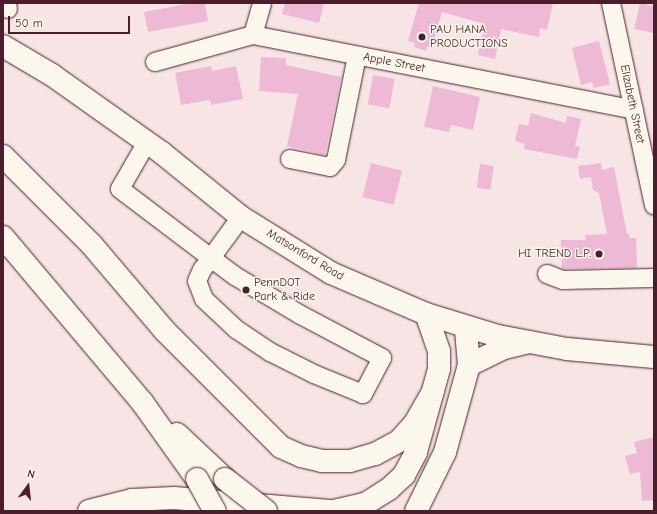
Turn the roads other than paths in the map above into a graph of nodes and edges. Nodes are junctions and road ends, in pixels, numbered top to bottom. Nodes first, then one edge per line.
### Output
1 (262, 3) edge
2 (611, 3) edge
3 (253, 35) junction
4 (3, 46) edge
5 (357, 56) junction
6 (155, 62) dead end
7 (634, 110) junction
8 (147, 142) junction
9 (3, 156) edge
10 (290, 159) dead end
11 (654, 205) edge
12 (241, 217) junction
13 (3, 237) edge
14 (211, 258) junction
15 (547, 274) dead end
16 (654, 278) edge
17 (426, 314) junction
18 (466, 327) junction
19 (529, 342) junction
20 (648, 357) edge
21 (469, 365) junction
22 (439, 369) junction
23 (432, 392) junction
24 (142, 402) junction
25 (89, 511) edge
26 (215, 511) edge
27 (266, 511) edge
28 (329, 511) edge
29 (334, 511) edge
30 (416, 511) edge

1 - 3 street
2 - 7 street, Elizabeth Street
3 - 5 street, Apple Street
3 - 6 street, Apple Street
4 - 8 main road, Matsonford Road
5 - 7 street, Apple Street
5 - 10 street
7 - 11 street, Elizabeth Street
8 - 12 main road, Matsonford Road
8 - 14 street
9 - 23 main road
12 - 14 street
12 - 17 main road, Matsonford Road
13 - 24 main road
14 - 14 street
15 - 16 street
17 - 18 main road, Matsonford Road
17 - 22 main road
18 - 19 main road, Matsonford Road
18 - 21 main road
18 - 22 main road
19 - 20 main road, Matsonford Road
19 - 21 main road
21 - 30 main road
22 - 23 main road
23 - 29 main road
24 - 26 main road, bridge
24 - 27 main road, bridge
25 - 28 main road

